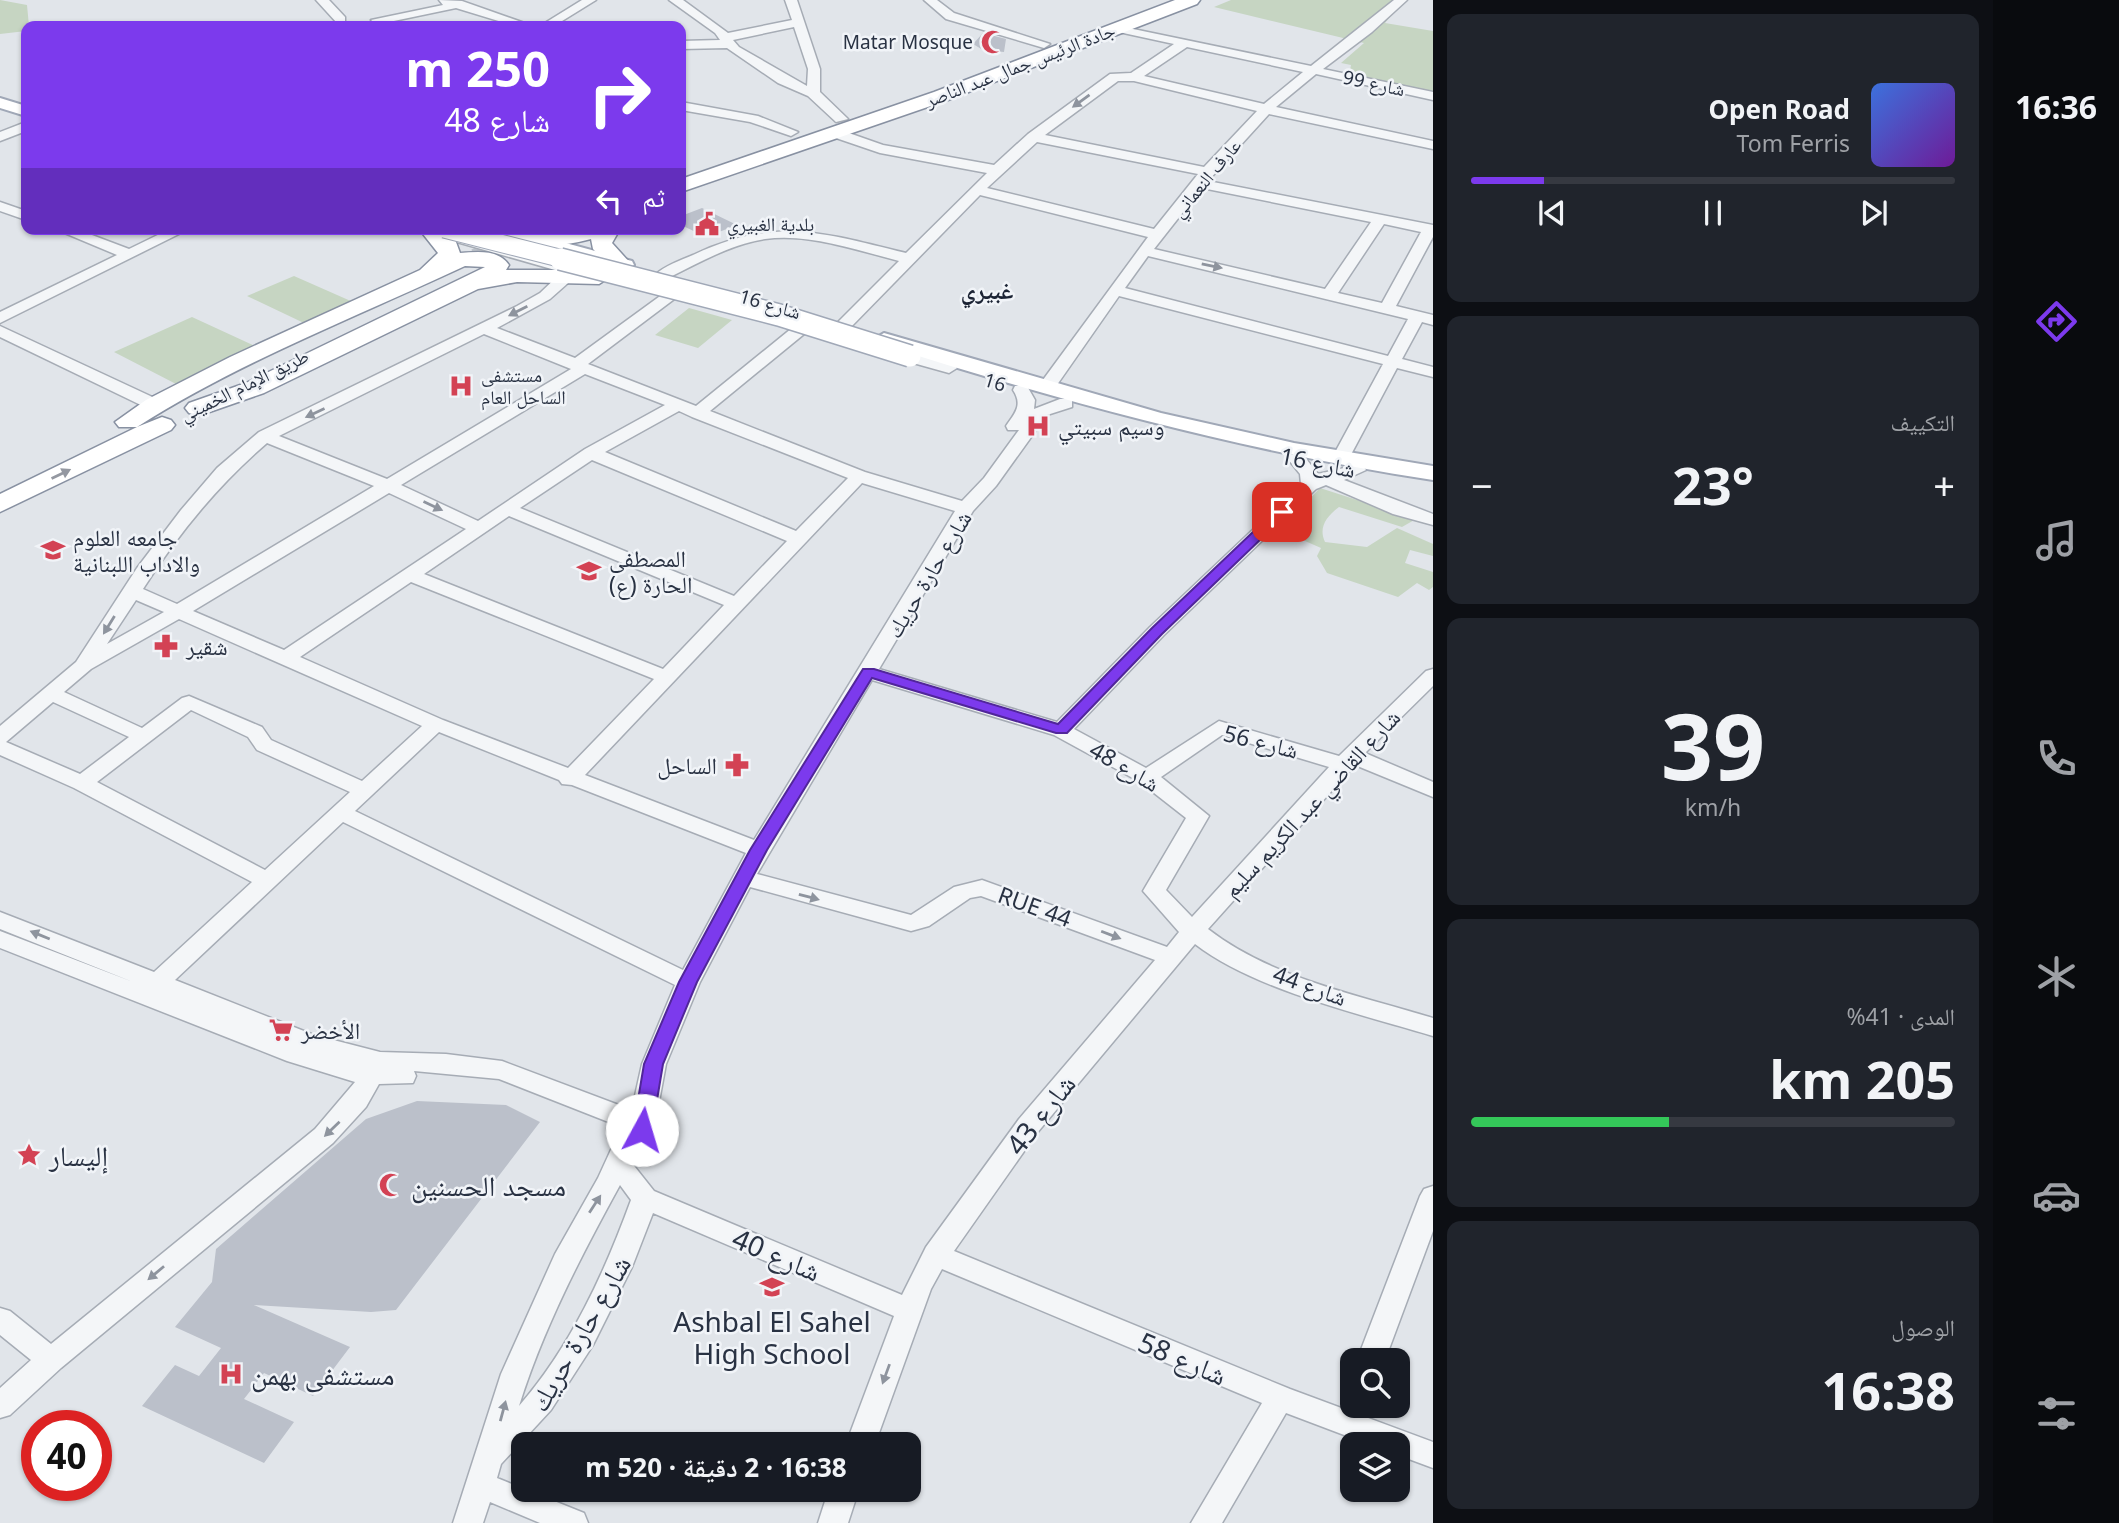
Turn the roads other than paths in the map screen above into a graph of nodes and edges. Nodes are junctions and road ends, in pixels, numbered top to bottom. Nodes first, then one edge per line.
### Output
1 (322, 0) edge
2 (439, 0) edge
3 (590, 0) edge
4 (675, 0) edge
5 (791, 0) edge
6 (930, 0) edge
7 (1146, 0) edge
8 (1164, 0) edge
9 (1191, 0) edge
10 (1206, 0) edge
11 (1401, 0) edge
12 (487, 1) edge
13 (461, 5) junction
14 (341, 20) dead end
15 (379, 21) edge
16 (511, 21) edge
17 (554, 21) edge
18 (799, 22) junction
19 (1117, 25) junction
20 (726, 41) junction
21 (1184, 43) junction
22 (1044, 44) junction
23 (686, 45) edge
24 (1315, 71) junction
25 (1134, 77) junction
26 (0, 93) edge
27 (813, 93) junction
28 (1433, 96) edge
29 (21, 99) edge
30 (0, 103) edge
31 (686, 107) edge
32 (21, 109) edge
33 (1266, 109) junction
34 (21, 128) edge
35 (838, 130) junction
36 (791, 132) junction
37 (0, 137) edge
38 (1033, 137) junction
39 (1433, 145) edge
40 (686, 169) edge
41 (996, 170) junction
42 (686, 176) edge
43 (1203, 178) junction
44 (686, 185) edge
45 (977, 190) junction
46 (686, 192) edge
47 (686, 198) edge
48 (0, 206) edge
49 (21, 214) edge
50 (1380, 219) junction
51 (1432, 230) edge
52 (78, 235) edge
53 (169, 235) edge
54 (436, 235) edge
55 (445, 235) edge
56 (449, 235) edge
57 (514, 235) edge
58 (544, 235) edge
59 (579, 235) edge
60 (603, 235) edge
61 (1158, 235) junction
62 (1145, 251) junction
63 (128, 254) junction
64 (911, 258) junction
65 (620, 264) junction
66 (571, 273) junction
67 (429, 274) junction
68 (663, 275) junction
69 (600, 277) joint
70 (466, 285) junction
71 (1117, 291) junction
72 (686, 292) junction
73 (1330, 293) junction
74 (1388, 307) junction
75 (0, 318) edge
76 (1425, 318) edge
77 (843, 326) junction
78 (803, 327) junction
79 (484, 328) junction
80 (0, 331) edge
81 (1393, 362) junction
82 (580, 366) junction
83 (949, 368) junction
84 (1433, 372) edge
85 (1036, 391) junction
86 (1066, 403) junction
87 (155, 405) junction
88 (678, 405) junction
89 (198, 408) junction
90 (698, 413) junction
91 (128, 422) junction
92 (265, 436) junction
93 (1009, 444) junction
94 (591, 453) junction
95 (1349, 464) junction
96 (1433, 473) edge
97 (1311, 474) junction
98 (859, 476) junction
99 (0, 481) edge
100 (1433, 483) edge
101 (389, 486) junction
102 (0, 504) edge
103 (966, 508) junction
104 (506, 509) junction
105 (1433, 520) edge
106 (477, 527) junction
107 (799, 539) junction
108 (408, 574) junction
109 (132, 591) junction
110 (738, 604) junction
111 (179, 611) junction
112 (287, 657) junction
113 (84, 665) junction
114 (868, 672) junction
115 (1433, 675) edge
116 (667, 677) junction
117 (53, 695) junction
118 (436, 724) junction
119 (1061, 730) junction
120 (143, 736) junction
121 (0, 737) edge
122 (0, 747) edge
123 (1348, 760) junction
124 (1147, 777) junction
125 (569, 779) junction
126 (82, 783) junction
127 (1433, 790) edge
128 (366, 791) junction
129 (342, 813) junction
130 (759, 850) junction
131 (744, 878) junction
132 (267, 880) junction
133 (0, 919) edge
134 (1192, 932) junction
135 (0, 939) edge
136 (1171, 957) junction
137 (158, 982) junction
138 (688, 982) junction
139 (1433, 1027) edge
140 (377, 1068) junction
141 (624, 1121) junction
142 (618, 1164) junction
143 (1433, 1196) edge
144 (645, 1198) junction
145 (1424, 1247) edge
146 (936, 1255) junction
147 (909, 1310) junction
148 (0, 1319) edge
149 (1377, 1348) edge
150 (51, 1360) junction
151 (1280, 1398) junction
152 (0, 1406) edge
153 (1340, 1412) edge
154 (1359, 1418) edge
155 (864, 1432) edge
156 (1433, 1455) edge
157 (490, 1457) junction
158 (482, 1485) junction
159 (840, 1502) edge
160 (468, 1523) edge
161 (573, 1523) edge
162 (833, 1523) edge
163 (1206, 1523) edge

1 - 14 street
2 - 13 street
3 - 17 street
4 - 20 street
5 - 18 street
6 - 22 street
7 - 19 highway
8 - 19 highway, جادة الرئيس جمال عبد الناصر
9 - 19 highway, جادة الرئيس جمال عبد الناصر
10 - 19 highway
11 - 24 street, عارف النعماني
12 - 13 street
13 - 15 street
13 - 16 street
18 - 20 street
18 - 27 street
19 - 21 street, شارع 99
19 - 22 highway, جادة الرئيس جمال عبد الناصر
19 - 35 highway, جادة الرئيس جمال عبد الناصر
20 - 23 street
20 - 27 street
21 - 24 street, شارع 99
21 - 25 street
22 - 35 highway, جادة الرئيس جمال عبد الناصر
24 - 28 street, شارع 99
24 - 33 street, عارف النعماني
25 - 33 street
25 -> 38 street
26 - 29 main road
27 - 35 street
30 - 32 main road
31 - 36 street
33 - 39 street
33 - 43 street, عارف النعماني
34 - 37 street
35 - 36 highway
35 - 41 street
35 - 42 highway
35 - 44 highway
35 - 46 highway
35 - 47 highway
36 - 40 highway
38 - 41 street
38 - 43 street
41 - 45 street
43 - 50 street
43 - 61 street, عارف النعماني
45 - 61 street
45 - 64 street
48 - 49 street
50 - 51 street
50 - 73 street
51 - 74 street
52 - 63 street
53 - 63 street
54 - 67 highway
55 - 66 street
56 - 83 main road, شارع 16, bridge
57 - 65 main road, شارع 16
58 - 59 highway
60 - 65 highway
61 - 62 street, عارف النعماني
62 - 71 street, عارف النعماني
62 -> 73 street
63 - 75 street
64 - 68 street
64 - 77 street
65 - 68 main road, شارع 16
66 - 69 highway
66 - 70 highway
66 -> 79 street
67 - 70 highway
67 - 87 highway
68 - 72 main road, شارع 16
69 - 72 street, شارع 16
70 - 89 highway
71 - 81 street
71 - 85 street, عارف النعماني
72 - 77 main road, شارع 16
72 - 78 street, شارع 16
72 - 82 street
73 - 74 street
74 - 76 street
76 - 81 street
77 - 85 main road, شارع 16
78 - 83 street, شارع 16
78 - 90 street
79 - 82 street
79 -> 92 street
80 - 87 street
81 - 84 street
81 - 95 street
82 - 88 street
82 - 101 street
83 - 85 main road, 16
85 - 86 main road, شارع 16
85 - 93 street
85 - 95 main road
86 - 93 street, شارع حارة حريك
86 - 97 main road, شارع 16
87 - 91 highway
88 - 90 street
88 - 94 street
89 - 91 highway, طريق الإمام الخميني
102 -> 89 highway, طريق الإمام الخميني
90 - 98 street
91 - 99 highway, طريق الإمام الخميني
92 - 101 street
92 - 109 street
93 - 103 street, شارع حارة حريك
94 - 104 street
94 - 107 street
95 - 96 main road
95 - 97 main road, شارع 16
95 - 97 street
95 - 100 main road, شارع 16
97 - 105 street
97 - 119 street
98 - 103 street
98 - 107 street
101 -> 106 street
101 - 111 street
103 - 114 street, شارع حارة حريك
104 - 106 street
104 - 110 street
106 - 108 street
107 - 110 street
108 - 112 street
108 - 116 street
109 - 111 street
109 -> 113 street
110 - 116 street
111 - 112 street
111 - 113 street
112 - 118 street
113 - 117 street
114 - 119 street, شارع 48
114 - 130 street, شارع حارة حريك
115 - 123 street, شارع القاضي عبد الكريم سليم
116 - 125 street
117 - 120 street
117 - 121 street
118 - 125 street
118 - 128 street
119 - 124 street, شارع 48
120 - 126 street
120 - 128 street
122 - 126 street
123 - 124 street, شارع 56
123 - 127 street
123 - 134 street, شارع القاضي عبد الكريم سليم
124 - 134 street, شارع 48
125 - 130 street
126 - 132 street
128 - 129 street
129 - 132 street
129 - 138 street
130 - 131 street, شارع حارة حريك
131 -> 136 street, RUE 44
131 - 138 street, شارع حارة حريك
132 - 137 street
137 -> 133 street
134 - 136 street, شارع 43
134 - 139 street, شارع 44
135 - 140 street
136 - 146 street, شارع 43
137 - 140 street
138 - 141 street, شارع حارة حريك
140 - 141 street
140 -> 150 street
141 - 142 street, شارع حارة حريك
142 - 144 street
157 -> 142 street, شارع حارة حريك
143 - 145 street
144 - 147 street, شارع 40
144 - 157 street, شارع حارة حريك
145 - 149 street
146 - 147 street, شارع 43
146 - 151 street, شارع 58
147 -> 155 street, شارع 43
148 - 150 street
150 - 152 street
151 - 153 street, شارع 58
151 - 163 street
154 - 156 street, شارع 58
157 - 158 street, شارع حارة حريك
158 - 160 street, شارع حارة حريك
158 - 161 street
159 - 162 street

